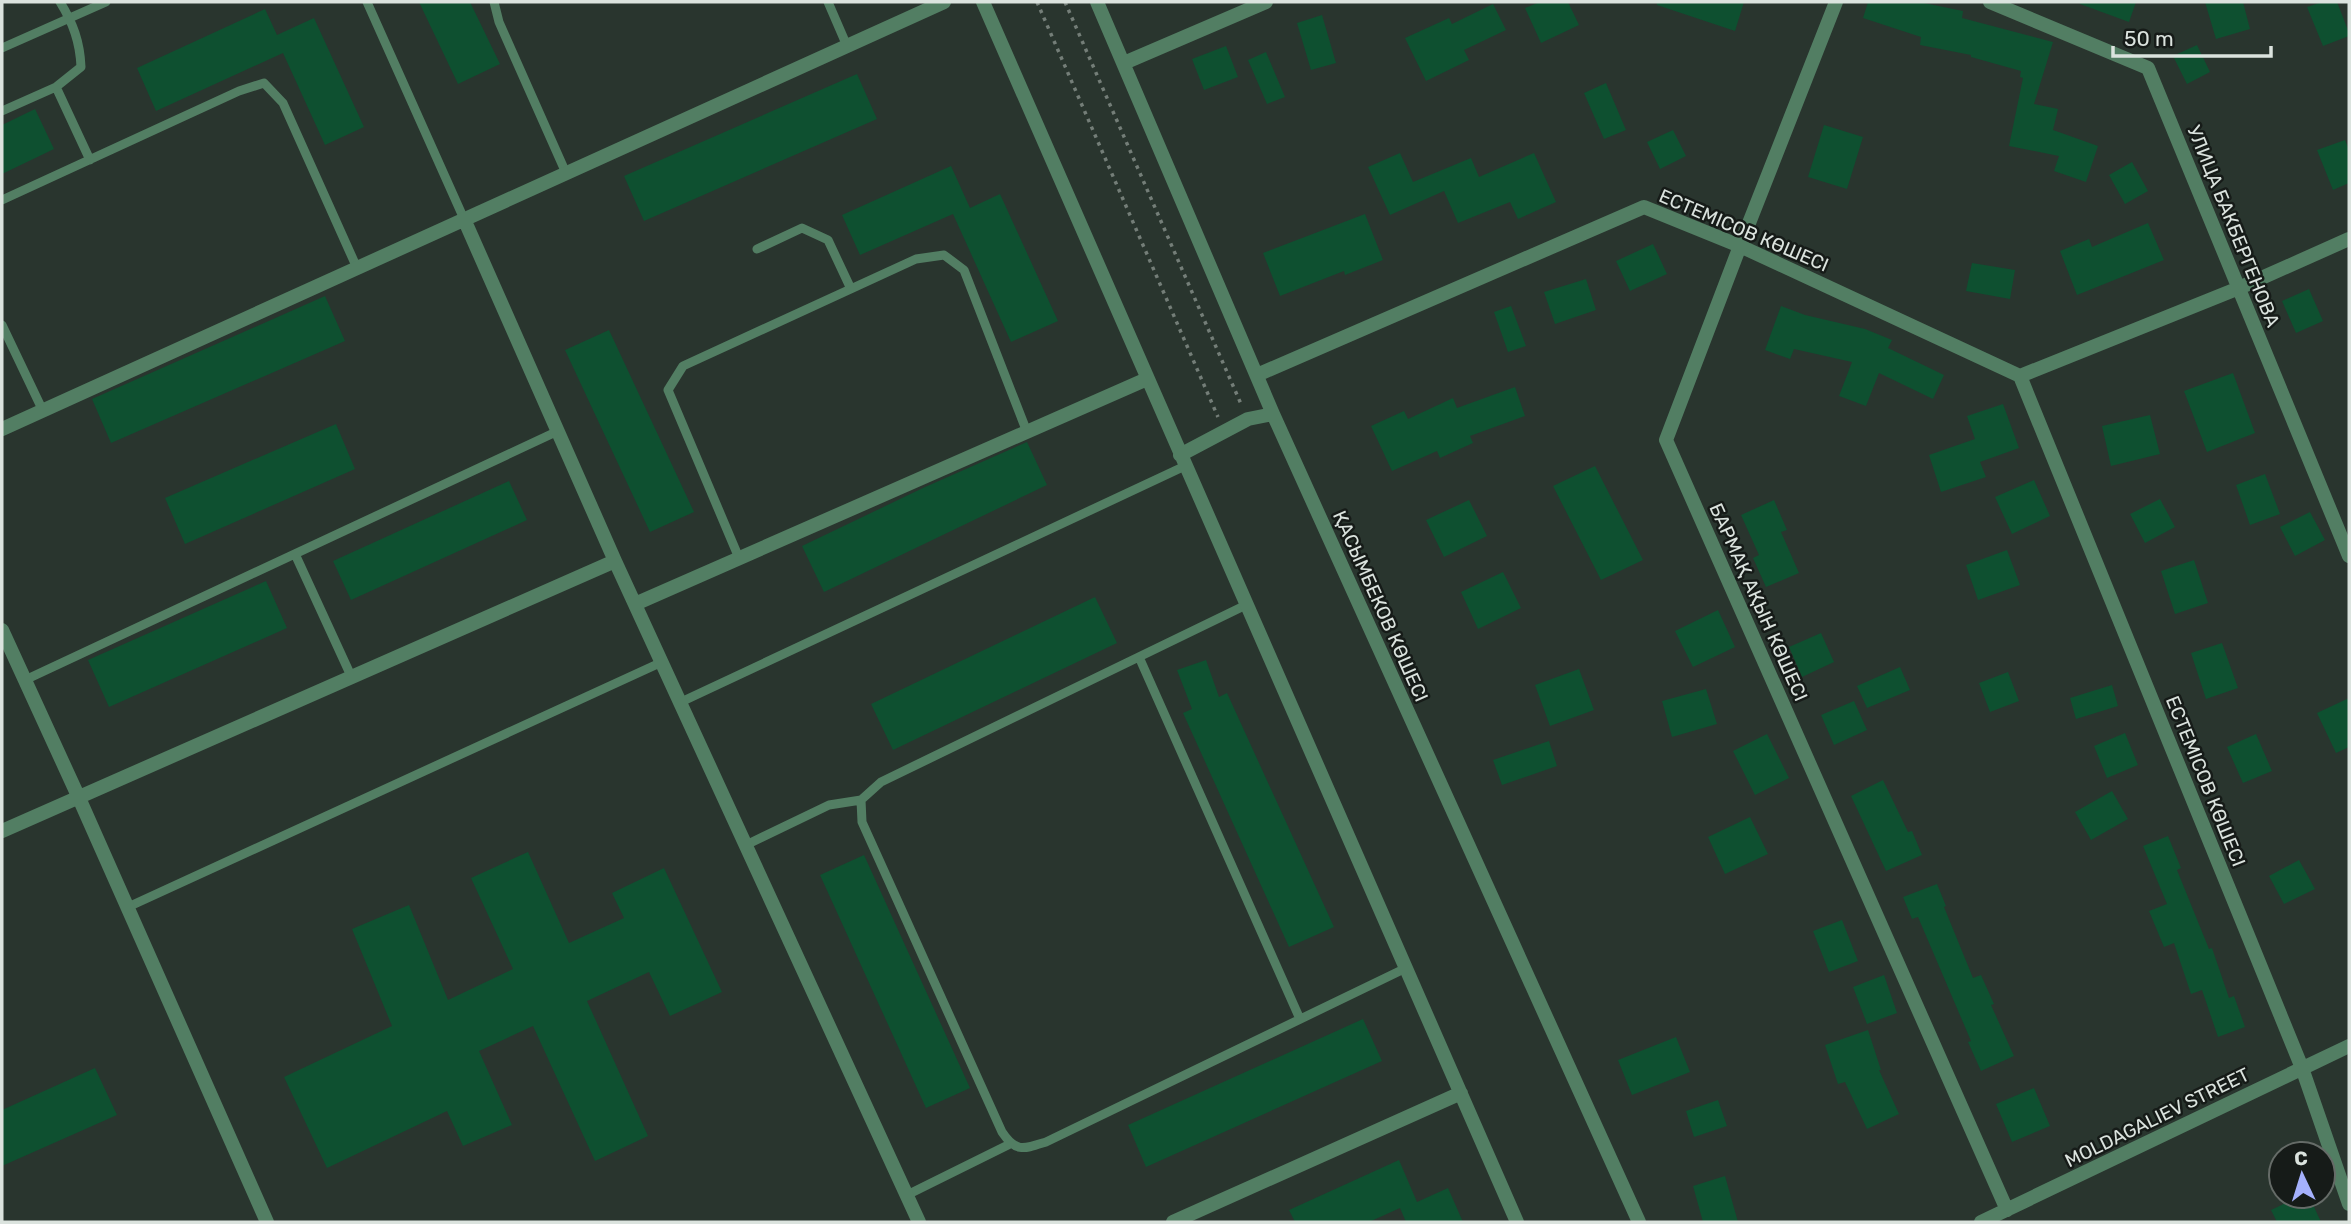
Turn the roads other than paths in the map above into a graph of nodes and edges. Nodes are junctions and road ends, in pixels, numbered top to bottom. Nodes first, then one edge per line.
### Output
1 (60, 2) edge
2 (106, 2) edge
3 (367, 2) edge
4 (494, 2) edge
5 (828, 2) edge
6 (944, 2) edge
7 (983, 2) edge
8 (1097, 2) edge
9 (1266, 2) edge
10 (1836, 2) edge
11 (1990, 2) edge
12 (71, 18) junction
13 (846, 46) junction
14 (2, 48) edge
15 (1124, 64) junction
16 (56, 86) junction
17 (2, 111) edge
18 (90, 160) junction
19 (566, 173) junction
20 (2, 200) edge
21 (464, 219) junction
22 (2349, 239) edge
23 (1740, 246) junction
24 (757, 250) dead end
25 (357, 268) junction
26 (2239, 288) junction
27 (851, 289) junction
28 (2, 325) edge
29 (1257, 375) junction
30 (2020, 376) junction
31 (1147, 379) junction
32 (43, 411) junction
33 (1273, 414) junction
34 (2, 429) edge
35 (558, 431) junction
36 (1027, 432) junction
37 (1183, 461) junction
38 (295, 554) junction
39 (2349, 556) edge
40 (739, 558) junction
41 (615, 561) junction
42 (635, 604) junction
43 (1246, 605) junction
44 (2, 630) edge
45 (1139, 657) junction
46 (662, 662) junction
47 (352, 678) junction
48 (25, 680) junction
49 (681, 702) junction
50 (79, 798) junction
51 (861, 800) junction
52 (2, 831) edge
53 (746, 845) junction
54 (128, 907) junction
55 (1406, 968) junction
56 (1300, 1019) junction
57 (2349, 1046) edge
58 (2302, 1068) junction
59 (1461, 1093) junction
60 (1010, 1144) junction
61 (907, 1195) junction
62 (2349, 1204) edge
63 (2007, 1210) junction
64 (267, 1222) edge
65 (919, 1222) edge
66 (1173, 1222) edge
67 (1517, 1222) edge
68 (1639, 1222) edge
69 (1981, 1222) edge

1 - 12 lane
2 - 12 lane
3 - 21 lane
4 - 19 lane
5 - 13 lane
6 - 13 street
7 - 31 street
8 - 15 street, ҚАСЫМБЕКОВ КӨШЕСІ
9 - 15 street
10 - 23 street, БАРМАҚ АҚЫН КӨШЕСІ
11 - 26 street, УЛИЦА БАКБЕРГЕНОВА
12 - 14 lane
12 - 16 lane
13 - 19 street
15 - 29 street, ҚАСЫМБЕКОВ КӨШЕСІ
16 - 17 lane
16 - 18 lane
18 - 20 lane
18 - 25 lane
19 - 21 street
21 - 25 street
21 - 35 street
22 - 26 street
23 - 29 street, ЕСТЕМІСОВ КӨШЕСІ
23 - 30 street, ЕСТЕМІСОВ КӨШЕСІ
23 - 63 street, БАРМАҚ АҚЫН КӨШЕСІ
24 - 27 lane
25 - 32 street
26 - 30 street
26 - 39 street, УЛИЦА БАКБЕРГЕНОВА
27 - 36 lane
27 - 40 lane
28 - 32 lane
29 - 33 street, ҚАСЫМБЕКОВ КӨШЕСІ
30 - 58 street, ЕСТЕМІСОВ КӨШЕСІ
31 - 36 street
31 - 37 street
32 - 34 street
33 - 37 street
33 - 68 street, ҚАСЫМБЕКОВ КӨШЕСІ
35 - 38 lane
35 - 41 street
36 - 40 street
37 - 43 street
37 - 49 lane
38 - 47 lane
38 - 48 lane
40 - 42 street
41 - 42 street
41 - 47 street
42 - 46 street
43 - 45 lane
43 - 55 street
44 - 48 street
45 - 51 lane
45 - 56 lane
46 - 49 street
46 - 54 lane
47 - 50 street
48 - 50 street
49 - 53 street
50 - 52 street
50 - 54 street
51 - 53 lane
51 - 60 lane
53 - 61 street
54 - 64 street
55 - 56 lane
55 - 59 street
56 - 60 lane
57 - 58 street, MOLDAGALIEV STREET
58 - 62 street, ЕСТЕМІСОВ КӨШЕСІ
58 - 63 street, MOLDAGALIEV STREET
59 - 66 street
59 - 67 street
60 - 61 lane
61 - 65 street
63 - 69 street, MOLDAGALIEV STREET

